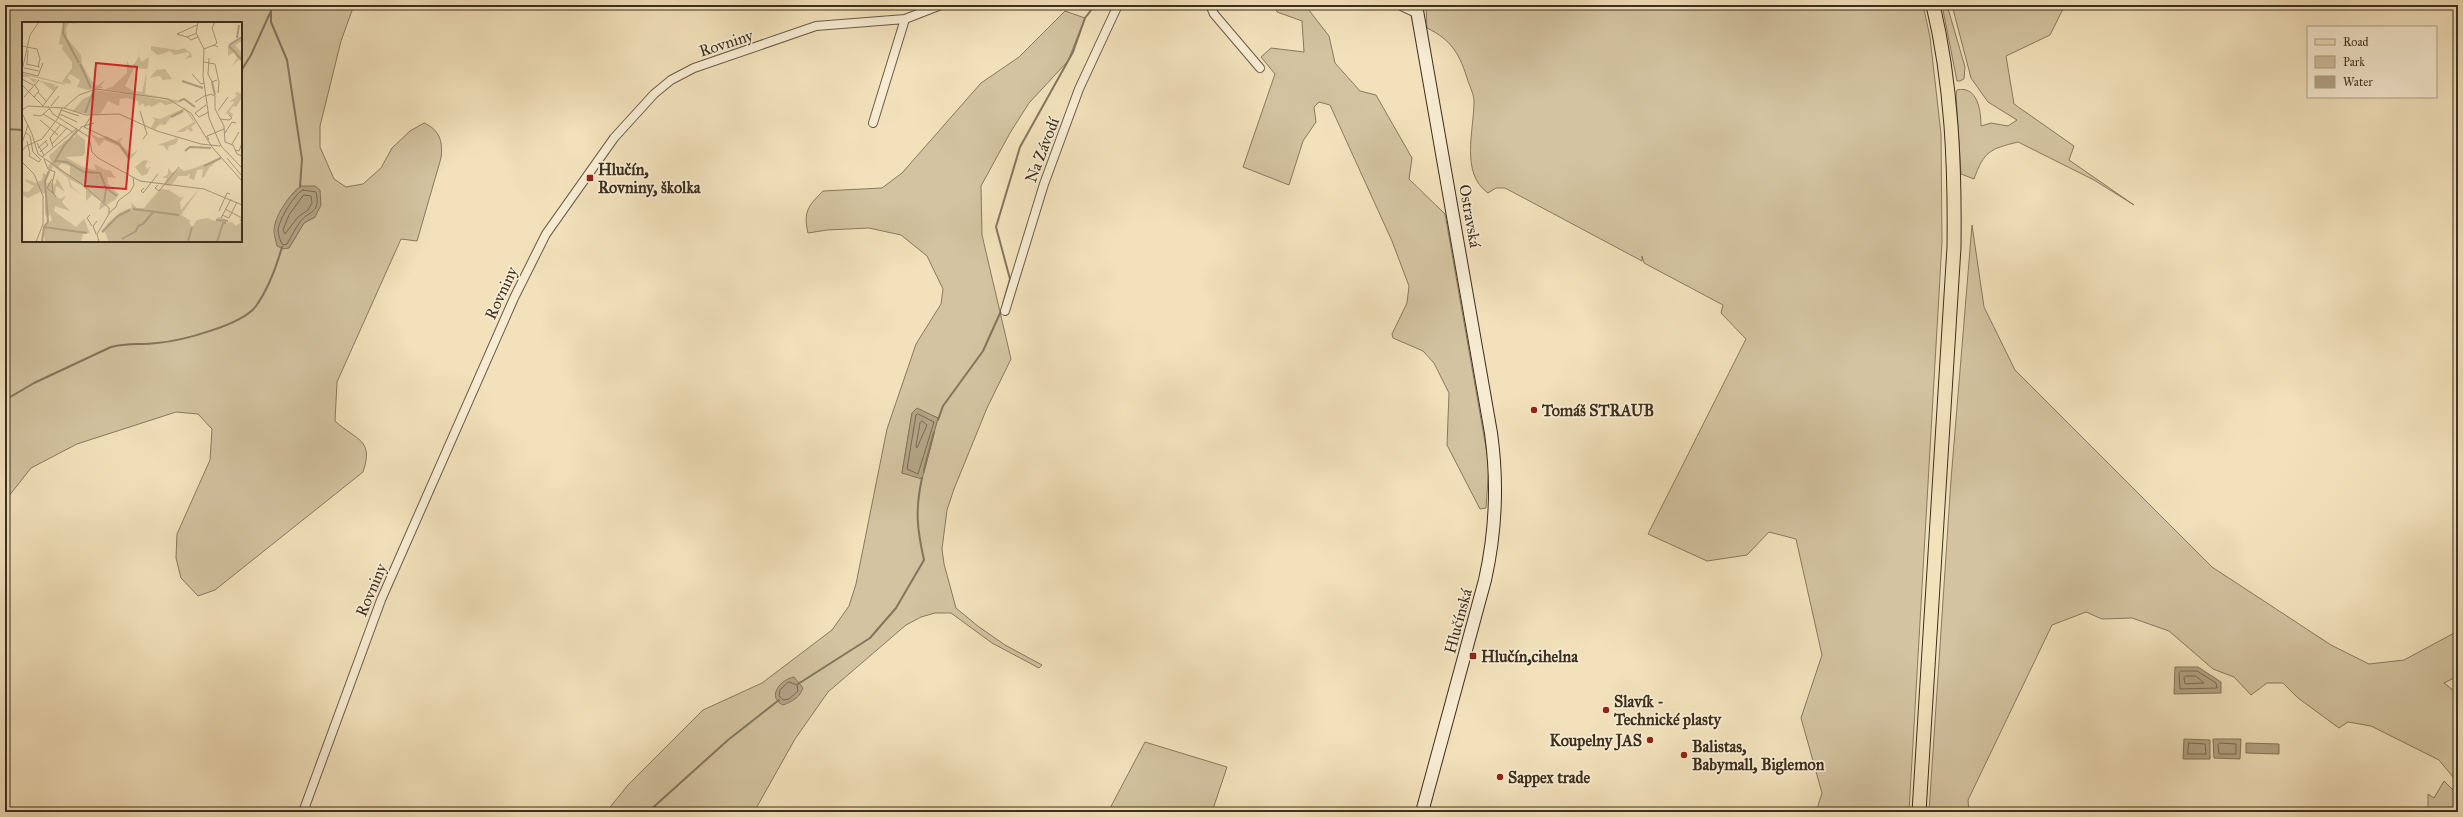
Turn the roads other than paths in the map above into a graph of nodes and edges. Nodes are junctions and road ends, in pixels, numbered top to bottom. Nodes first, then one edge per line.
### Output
1 (941, 5) edge
2 (1118, 5) edge
3 (1210, 5) edge
4 (1399, 5) edge
5 (1933, 5) edge
6 (1417, 9) edge
7 (905, 19) junction
8 (1260, 68) dead end
9 (873, 123) dead end
10 (1005, 311) dead end
11 (1492, 433) joint
12 (303, 812) edge
13 (1422, 812) edge
14 (1919, 812) edge

1 - 7 street, Rovniny
2 - 10 street, Na Závodí
3 - 8 street
4 - 6 street
5 - 14 main road
6 - 11 street, Ostravská
7 - 9 street
7 - 12 street, Rovniny
11 - 13 street, Hlučínská

